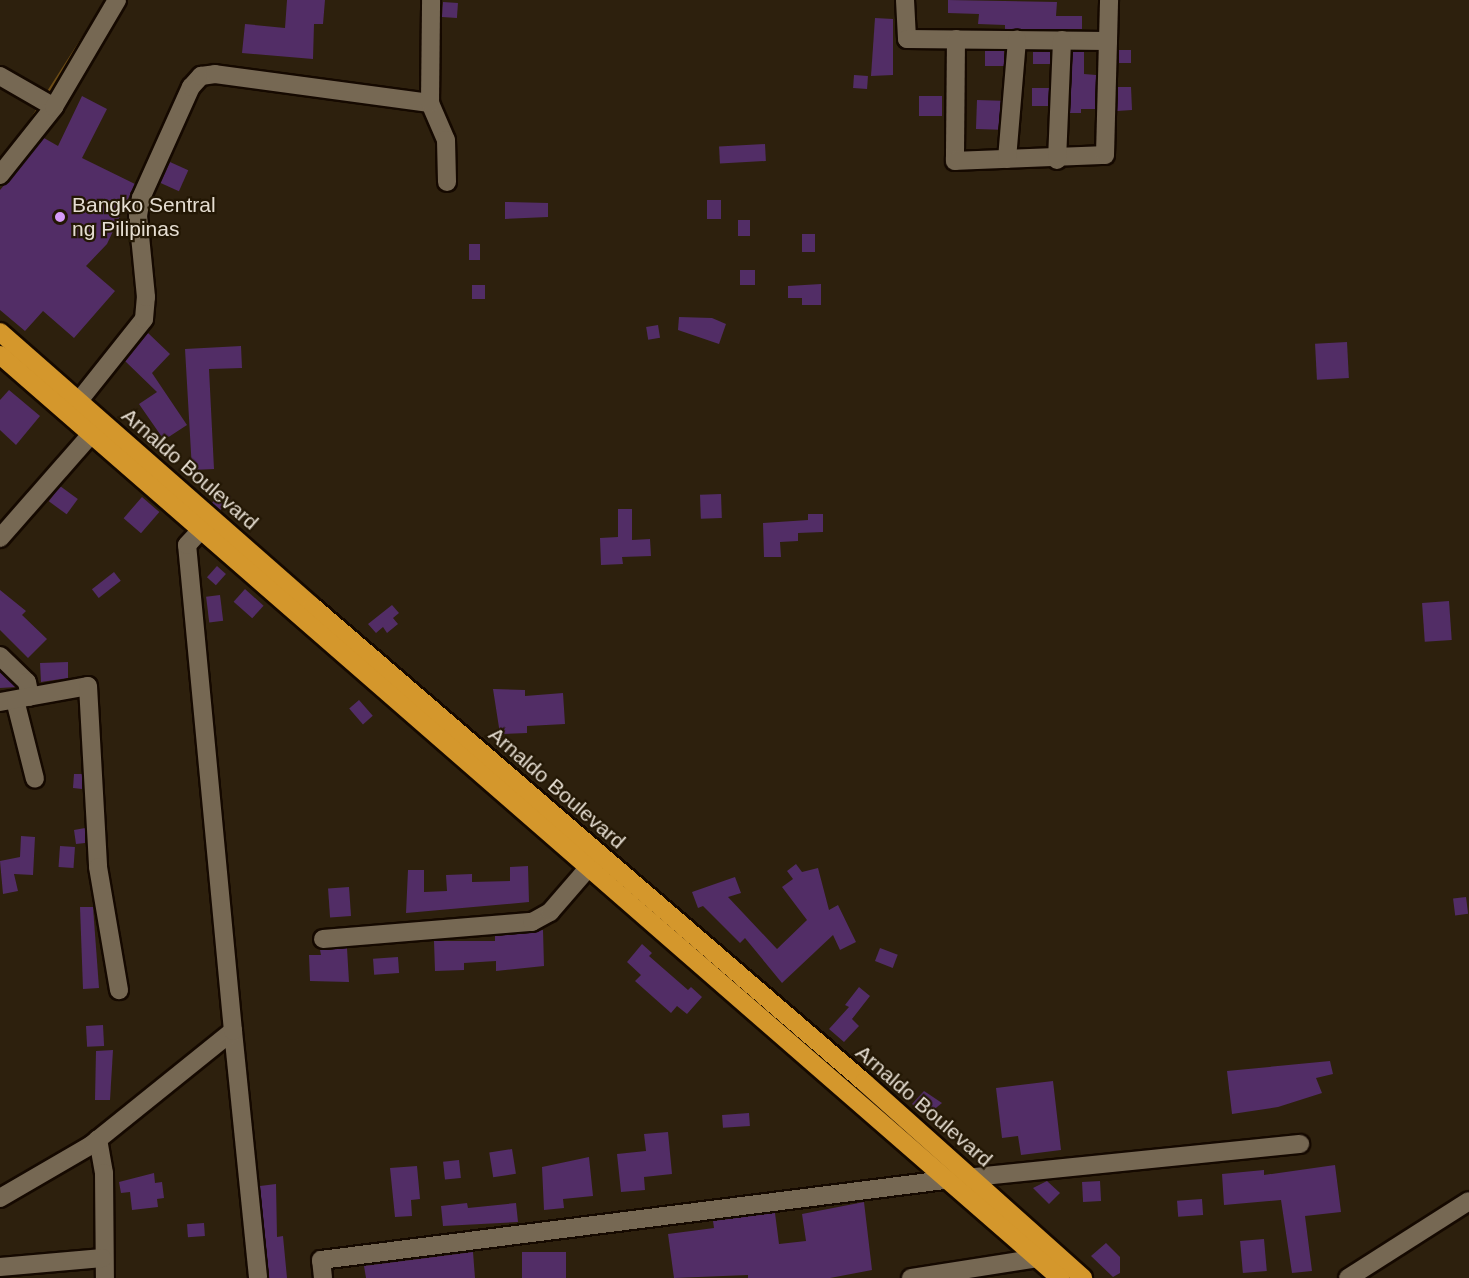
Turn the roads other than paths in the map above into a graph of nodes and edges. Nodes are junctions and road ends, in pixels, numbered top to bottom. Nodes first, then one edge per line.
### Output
1 (117, 0) edge
2 (431, 0) edge
3 (905, 0) edge
4 (1109, 0) edge
5 (956, 39) junction
6 (1017, 39) junction
7 (1062, 40) junction
8 (1108, 41) junction
9 (0, 76) edge
10 (430, 102) junction
11 (54, 107) junction
12 (1007, 159) junction
13 (1057, 160) junction
14 (0, 175) edge
15 (447, 182) dead end
16 (1, 335) edge
17 (0, 355) edge
18 (78, 402) junction
19 (96, 428) junction
20 (207, 524) junction
21 (0, 538) edge
22 (0, 656) edge
23 (15, 700) edge
24 (35, 779) dead end
25 (528, 801) junction
26 (589, 867) junction
27 (636, 898) junction
28 (323, 939) dead end
29 (119, 990) dead end
30 (233, 1031) junction
31 (858, 1088) junction
32 (99, 1139) junction
33 (1300, 1144) dead end
34 (970, 1178) junction
35 (945, 1180) junction
36 (0, 1198) edge
37 (1469, 1201) edge
38 (103, 1258) junction
39 (1038, 1258) junction
40 (0, 1267) edge
41 (1081, 1277) edge
42 (105, 1278) edge
43 (258, 1278) edge
44 (322, 1278) edge
45 (910, 1278) edge
46 (1060, 1278) edge
47 (1348, 1278) edge

1 - 11 street
2 - 10 street
3 - 5 street
4 - 8 street
5 - 6 street
5 - 12 street
6 - 7 street
6 - 12 street
7 - 8 street
7 - 13 street
8 - 13 street
9 - 11 street
10 - 15 street
10 - 18 street
11 - 14 street
12 - 13 street
16 - 18 highway, Arnaldo Boulevard
17 - 19 highway, Arnaldo Boulevard
18 - 19 highway, Arnaldo Boulevard
19 - 20 highway, Arnaldo Boulevard
19 - 21 street
20 - 25 highway, Arnaldo Boulevard
20 - 30 street
22 - 23 street
23 - 24 street
23 - 29 street
25 - 26 highway, Arnaldo Boulevard
25 - 27 highway, Arnaldo Boulevard
26 - 27 highway, Arnaldo Boulevard
26 - 28 street
27 - 31 highway, Arnaldo Boulevard
30 - 32 street
30 - 43 street
31 - 34 highway, Arnaldo Boulevard
31 - 35 highway, Arnaldo Boulevard
32 - 36 street
32 - 38 street
33 - 34 street
34 - 35 street
34 - 41 highway, Arnaldo Boulevard
35 - 39 highway, Arnaldo Boulevard
35 - 44 street
37 - 47 street
38 - 40 street
38 - 42 street
39 - 45 street
39 - 46 highway, Arnaldo Boulevard

